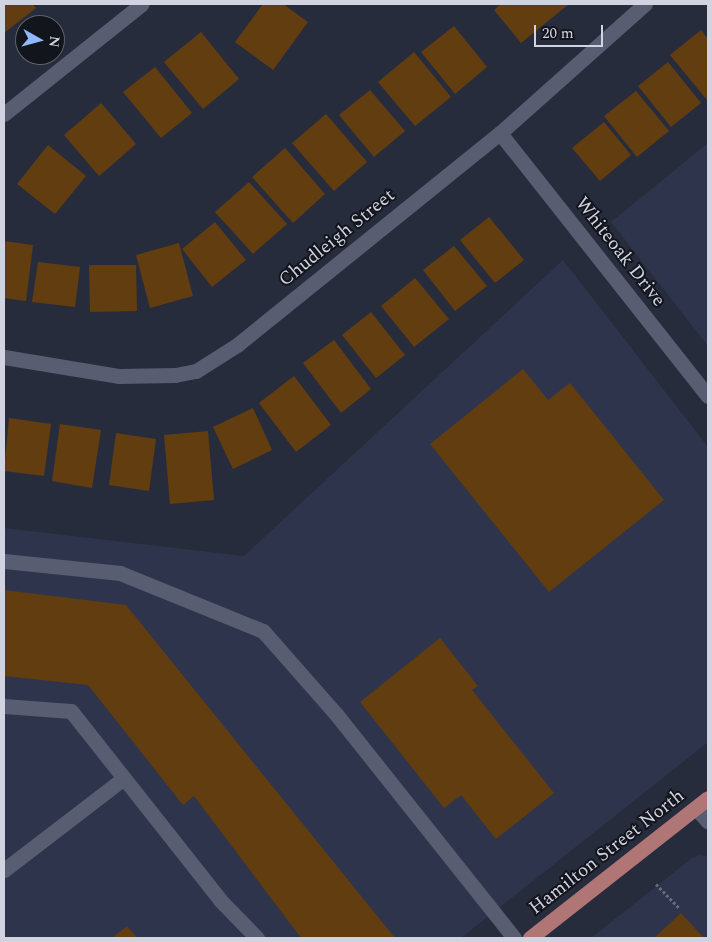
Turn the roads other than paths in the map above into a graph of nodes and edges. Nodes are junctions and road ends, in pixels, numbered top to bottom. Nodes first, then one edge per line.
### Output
1 (142, 4) edge
2 (645, 4) edge
3 (4, 114) edge
4 (500, 133) junction
5 (4, 357) edge
6 (708, 396) edge
7 (4, 561) edge
8 (4, 706) edge
9 (124, 778) junction
10 (708, 798) edge
11 (696, 808) junction
12 (708, 822) edge
13 (4, 870) edge
14 (257, 938) edge
15 (514, 938) edge
16 (530, 938) edge

1 - 3 street
2 - 4 street, Chudleigh Street
4 - 5 street, Chudleigh Street
4 - 6 street, Whiteoak Drive
7 - 15 street
8 - 9 street
9 - 13 street
9 - 14 street
10 - 11 main road, Hamilton Street North
11 - 12 street
11 - 16 main road, Hamilton Street North

